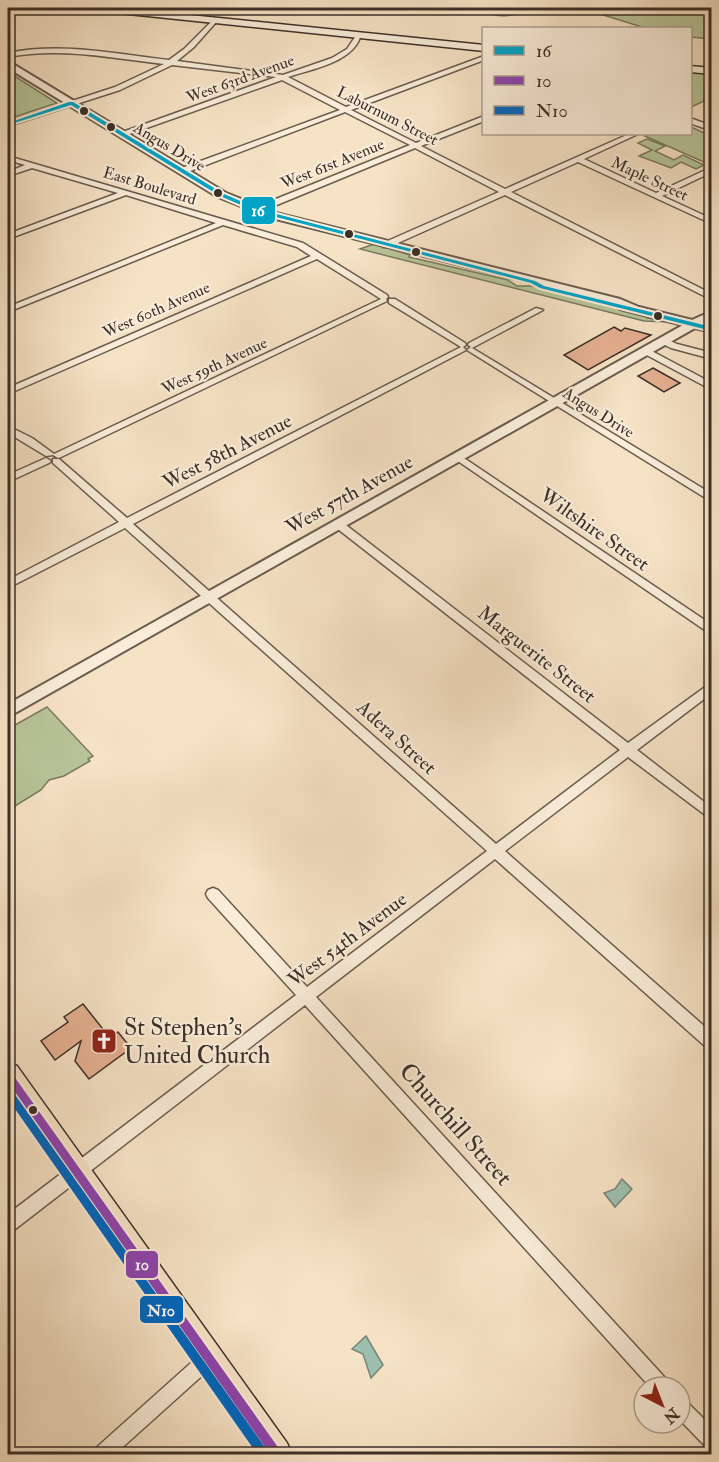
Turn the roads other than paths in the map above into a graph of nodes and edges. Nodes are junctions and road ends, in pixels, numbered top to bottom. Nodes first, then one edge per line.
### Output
1 (99, 8) edge
2 (215, 20) junction
3 (359, 35) junction
4 (482, 48) edge
5 (8, 50) edge
6 (25, 52) junction
7 (8, 55) edge
8 (482, 57) edge
9 (173, 62) junction
10 (8, 64) edge
11 (692, 69) edge
12 (711, 71) edge
13 (284, 77) junction
14 (71, 103) junction
15 (347, 110) junction
16 (482, 118) edge
17 (692, 121) edge
18 (8, 124) edge
19 (711, 129) edge
20 (121, 134) junction
21 (632, 135) edge
22 (416, 145) junction
23 (8, 158) edge
24 (578, 159) junction
25 (32, 165) junction
26 (711, 170) edge
27 (182, 171) junction
28 (8, 174) edge
29 (504, 191) junction
30 (125, 193) junction
31 (656, 196) junction
32 (259, 211) junction
33 (222, 222) junction
34 (711, 222) edge
35 (8, 237) edge
36 (386, 245) junction
37 (317, 256) junction
38 (711, 298) edge
39 (387, 300) junction
40 (8, 310) edge
41 (539, 310) dead end
42 (711, 314) edge
43 (693, 324) junction
44 (711, 328) edge
45 (664, 340) junction
46 (467, 347) junction
47 (646, 351) junction
48 (711, 356) edge
49 (711, 387) edge
50 (8, 391) edge
51 (555, 402) junction
52 (8, 429) edge
53 (458, 457) junction
54 (52, 458) junction
55 (8, 479) edge
56 (711, 499) edge
57 (126, 523) junction
58 (338, 524) junction
59 (8, 584) edge
60 (211, 596) junction
61 (711, 631) edge
62 (711, 686) edge
63 (8, 711) edge
64 (628, 750) junction
65 (711, 815) edge
66 (495, 852) junction
67 (213, 894) dead end
68 (306, 996) junction
69 (711, 1043) edge
70 (8, 1075) edge
71 (76, 1172) junction
72 (8, 1224) edge
73 (208, 1359) junction
74 (651, 1375) edge
75 (692, 1420) edge
76 (711, 1441) edge
77 (102, 1455) edge
78 (276, 1455) edge

1 - 2 main road
2 - 3 main road
2 - 9 street
3 - 4 main road
3 - 13 street, West 63rd Avenue
5 - 6 street, Laburnum Street
6 - 7 street, Laburnum Street
6 - 9 street, Laburnum Street
8 - 15 street
9 - 13 street, Laburnum Street
9 - 14 street
10 - 14 street, Angus Drive
11 - 12 main road
13 - 15 street, Laburnum Street
13 - 20 street, West 63rd Avenue
14 - 18 street
14 - 20 street, Angus Drive
15 - 22 street, Laburnum Street
15 - 27 street
16 - 22 street, West 61st Avenue
17 - 19 street
20 - 27 street, Angus Drive
21 - 24 street
22 - 29 street, Laburnum Street
22 - 32 street, West 61st Avenue
23 - 25 street, East Boulevard
24 - 29 street
24 - 31 street, Maple Street
25 - 28 street
25 - 30 street, East Boulevard
26 - 31 street
27 - 32 street, Angus Drive
29 - 36 street
29 - 38 street, Laburnum Street
30 - 33 street, East Boulevard
30 - 35 street
31 - 34 street, Maple Street
32 - 36 street, Angus Drive
33 - 37 street, East Boulevard
33 - 40 street
36 - 43 street, Angus Drive
37 - 39 street, Angus Drive
37 - 50 street, West 60th Avenue
39 - 46 street, Angus Drive
39 - 54 street, West 59th Avenue
41 - 46 street, West 58th Avenue
42 - 43 street, West 57th Avenue
43 - 44 street, Angus Drive
43 - 45 street, West 57th Avenue
45 - 47 street, West 57th Avenue
45 - 48 street
46 - 51 street, Angus Drive
46 - 57 street, West 58th Avenue
47 - 49 street
47 - 51 street, West 57th Avenue
51 - 53 street, West 57th Avenue
51 - 56 street, Angus Drive
52 - 54 street, Adera Street
53 - 58 street, West 57th Avenue
53 - 61 street, Wiltshire Street
54 - 55 street, West 59th Avenue
54 - 57 street, Adera Street
57 - 59 street, West 58th Avenue
57 - 60 street, Adera Street
58 - 60 street, West 57th Avenue
58 - 64 street, Marguerite Street
60 - 63 street, West 57th Avenue
60 - 66 street, Adera Street
62 - 64 street, West 54th Avenue
64 - 65 street, Marguerite Street
64 - 66 street, West 54th Avenue
66 - 68 street, West 54th Avenue
66 - 69 street, Adera Street
67 - 68 street, Churchill Street
68 - 71 street, West 54th Avenue
68 - 74 street, Churchill Street
70 - 71 highway
71 - 72 street, West 54th Avenue
71 - 73 highway
73 - 77 street
73 - 78 highway
75 - 76 street

